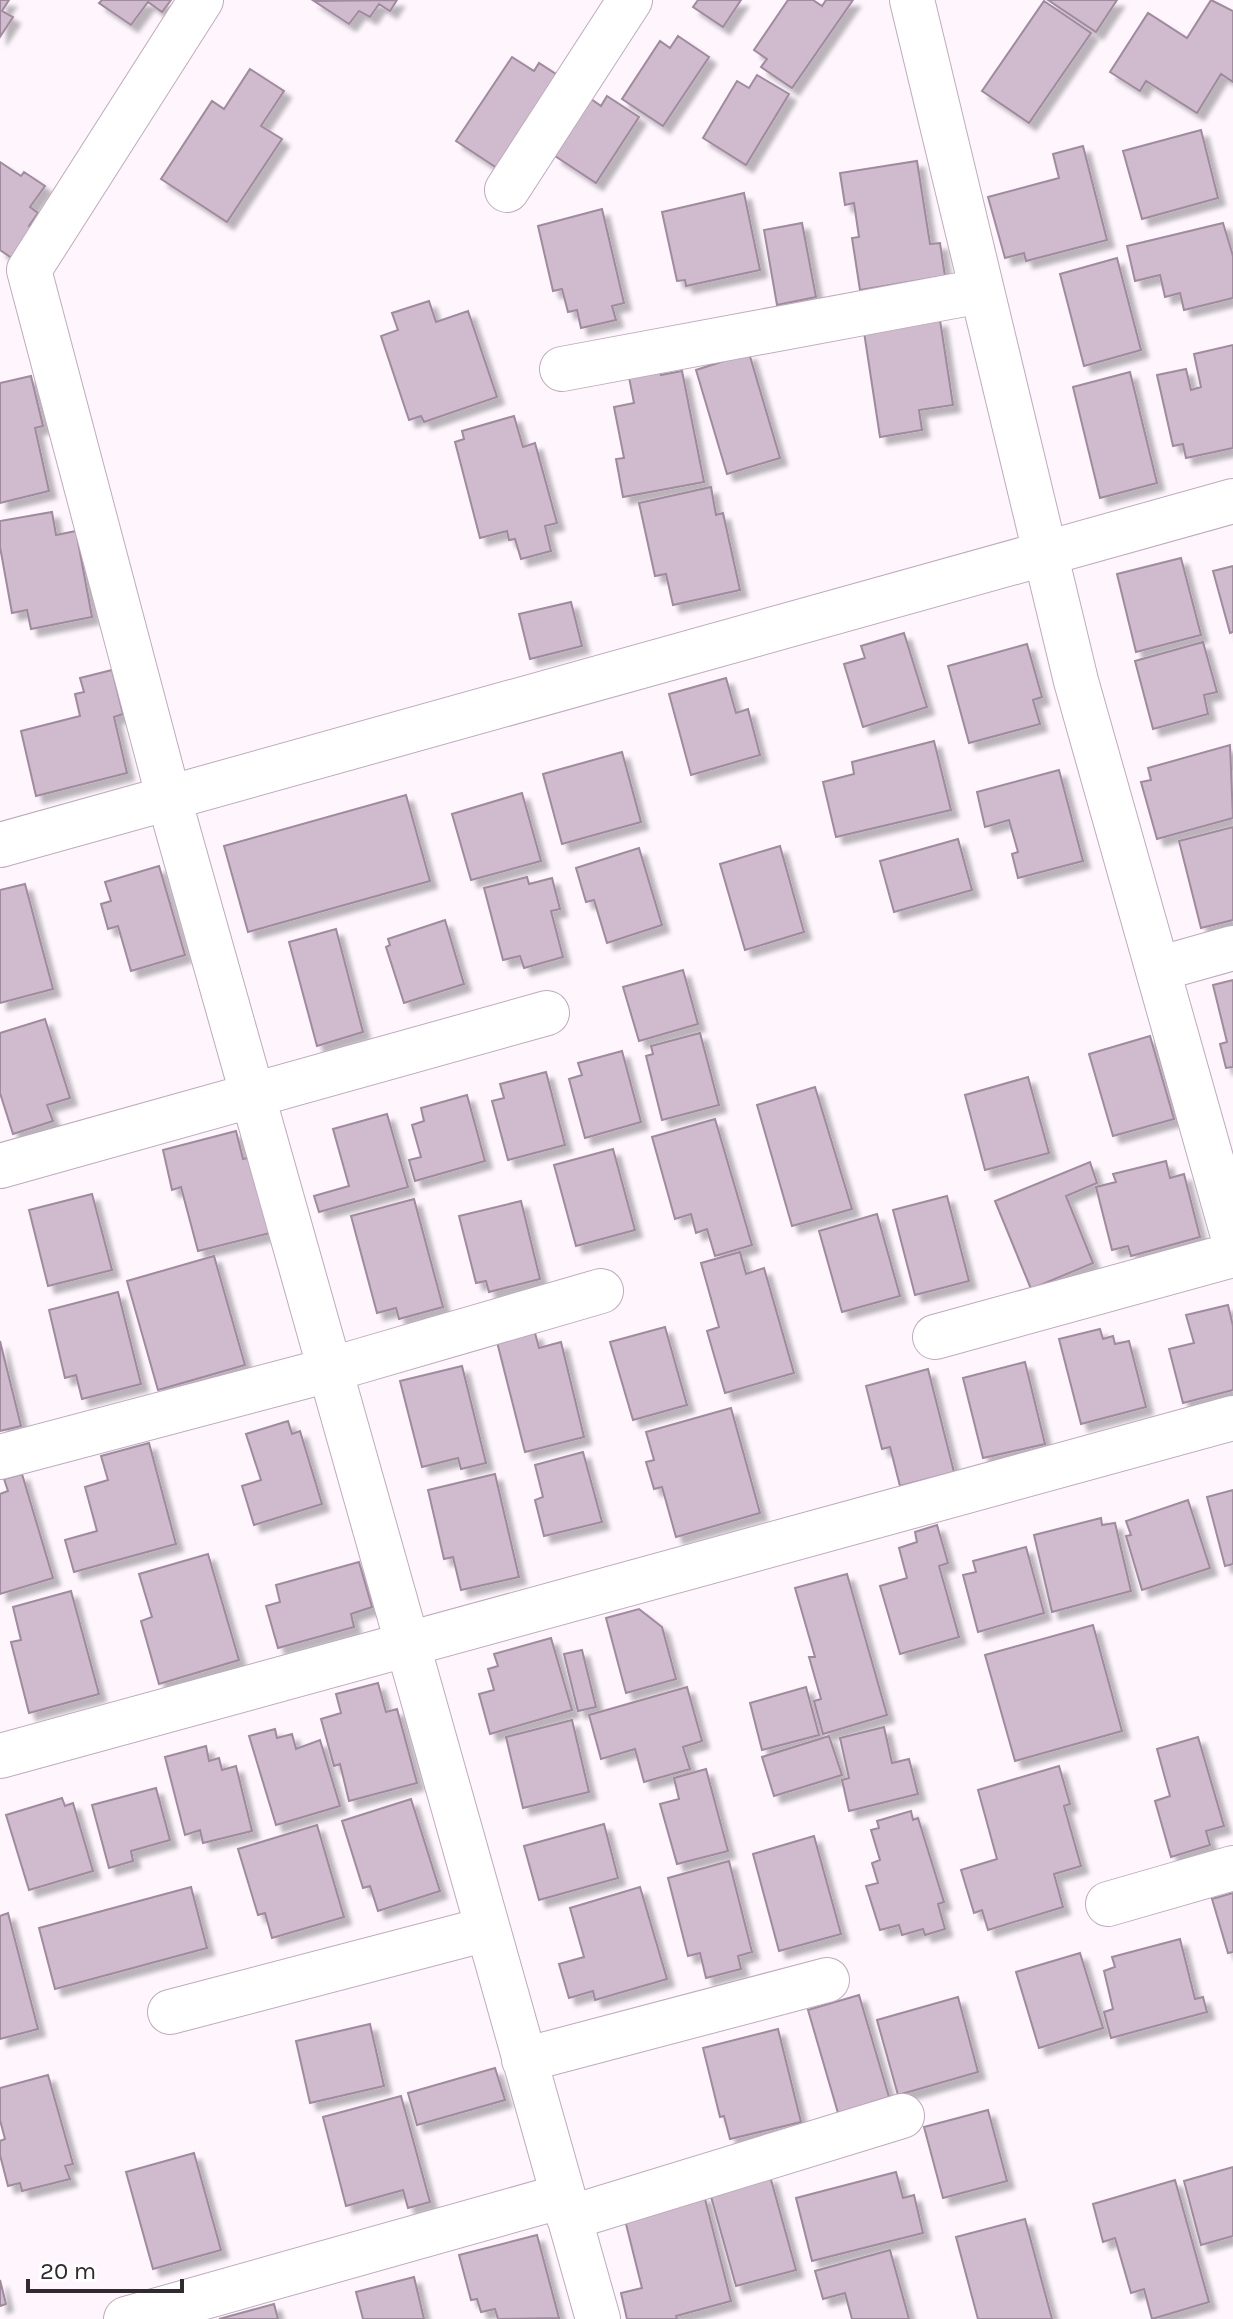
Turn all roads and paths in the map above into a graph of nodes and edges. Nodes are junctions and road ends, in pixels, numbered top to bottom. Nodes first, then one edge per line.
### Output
1 (201, 0) edge
2 (630, 0) edge
3 (912, 0) edge
4 (507, 190) dead end
5 (981, 291) junction
6 (562, 369) dead end
7 (1233, 501) edge
8 (1045, 554) junction
9 (169, 799) junction
10 (0, 845) edge
11 (1233, 948) edge
12 (1158, 969) junction
13 (547, 1013) dead end
14 (252, 1098) junction
15 (1220, 1140) edge
16 (0, 1166) edge
17 (1233, 1236) edge
18 (1233, 1255) edge
19 (601, 1291) dead end
20 (935, 1337) dead end
21 (329, 1370) junction
22 (1233, 1418) edge
23 (0, 1457) edge
24 (405, 1644) junction
25 (0, 1756) edge
26 (1233, 1868) edge
27 (1108, 1904) dead end
28 (487, 1929) junction
29 (827, 1980) dead end
30 (170, 2012) dead end
31 (524, 2060) junction
32 (902, 2116) dead end
33 (566, 2207) junction
34 (126, 2319) edge
35 (598, 2319) edge

1 - 9 street
2 - 4 street
3 - 5 street
5 - 6 street
5 - 8 street
7 - 8 street
8 - 9 street
8 - 12 street
9 - 10 street
9 - 14 street
11 - 12 street
12 - 15 street
13 - 14 street
14 - 16 street
14 - 21 street
15 - 17 street
18 - 20 street
19 - 21 street
21 - 23 street
21 - 24 street
22 - 24 street
24 - 25 street
24 - 28 street
26 - 27 street
28 - 30 street
28 - 31 street
29 - 31 street
31 - 33 street
32 - 33 street
33 - 34 street
33 - 35 street

